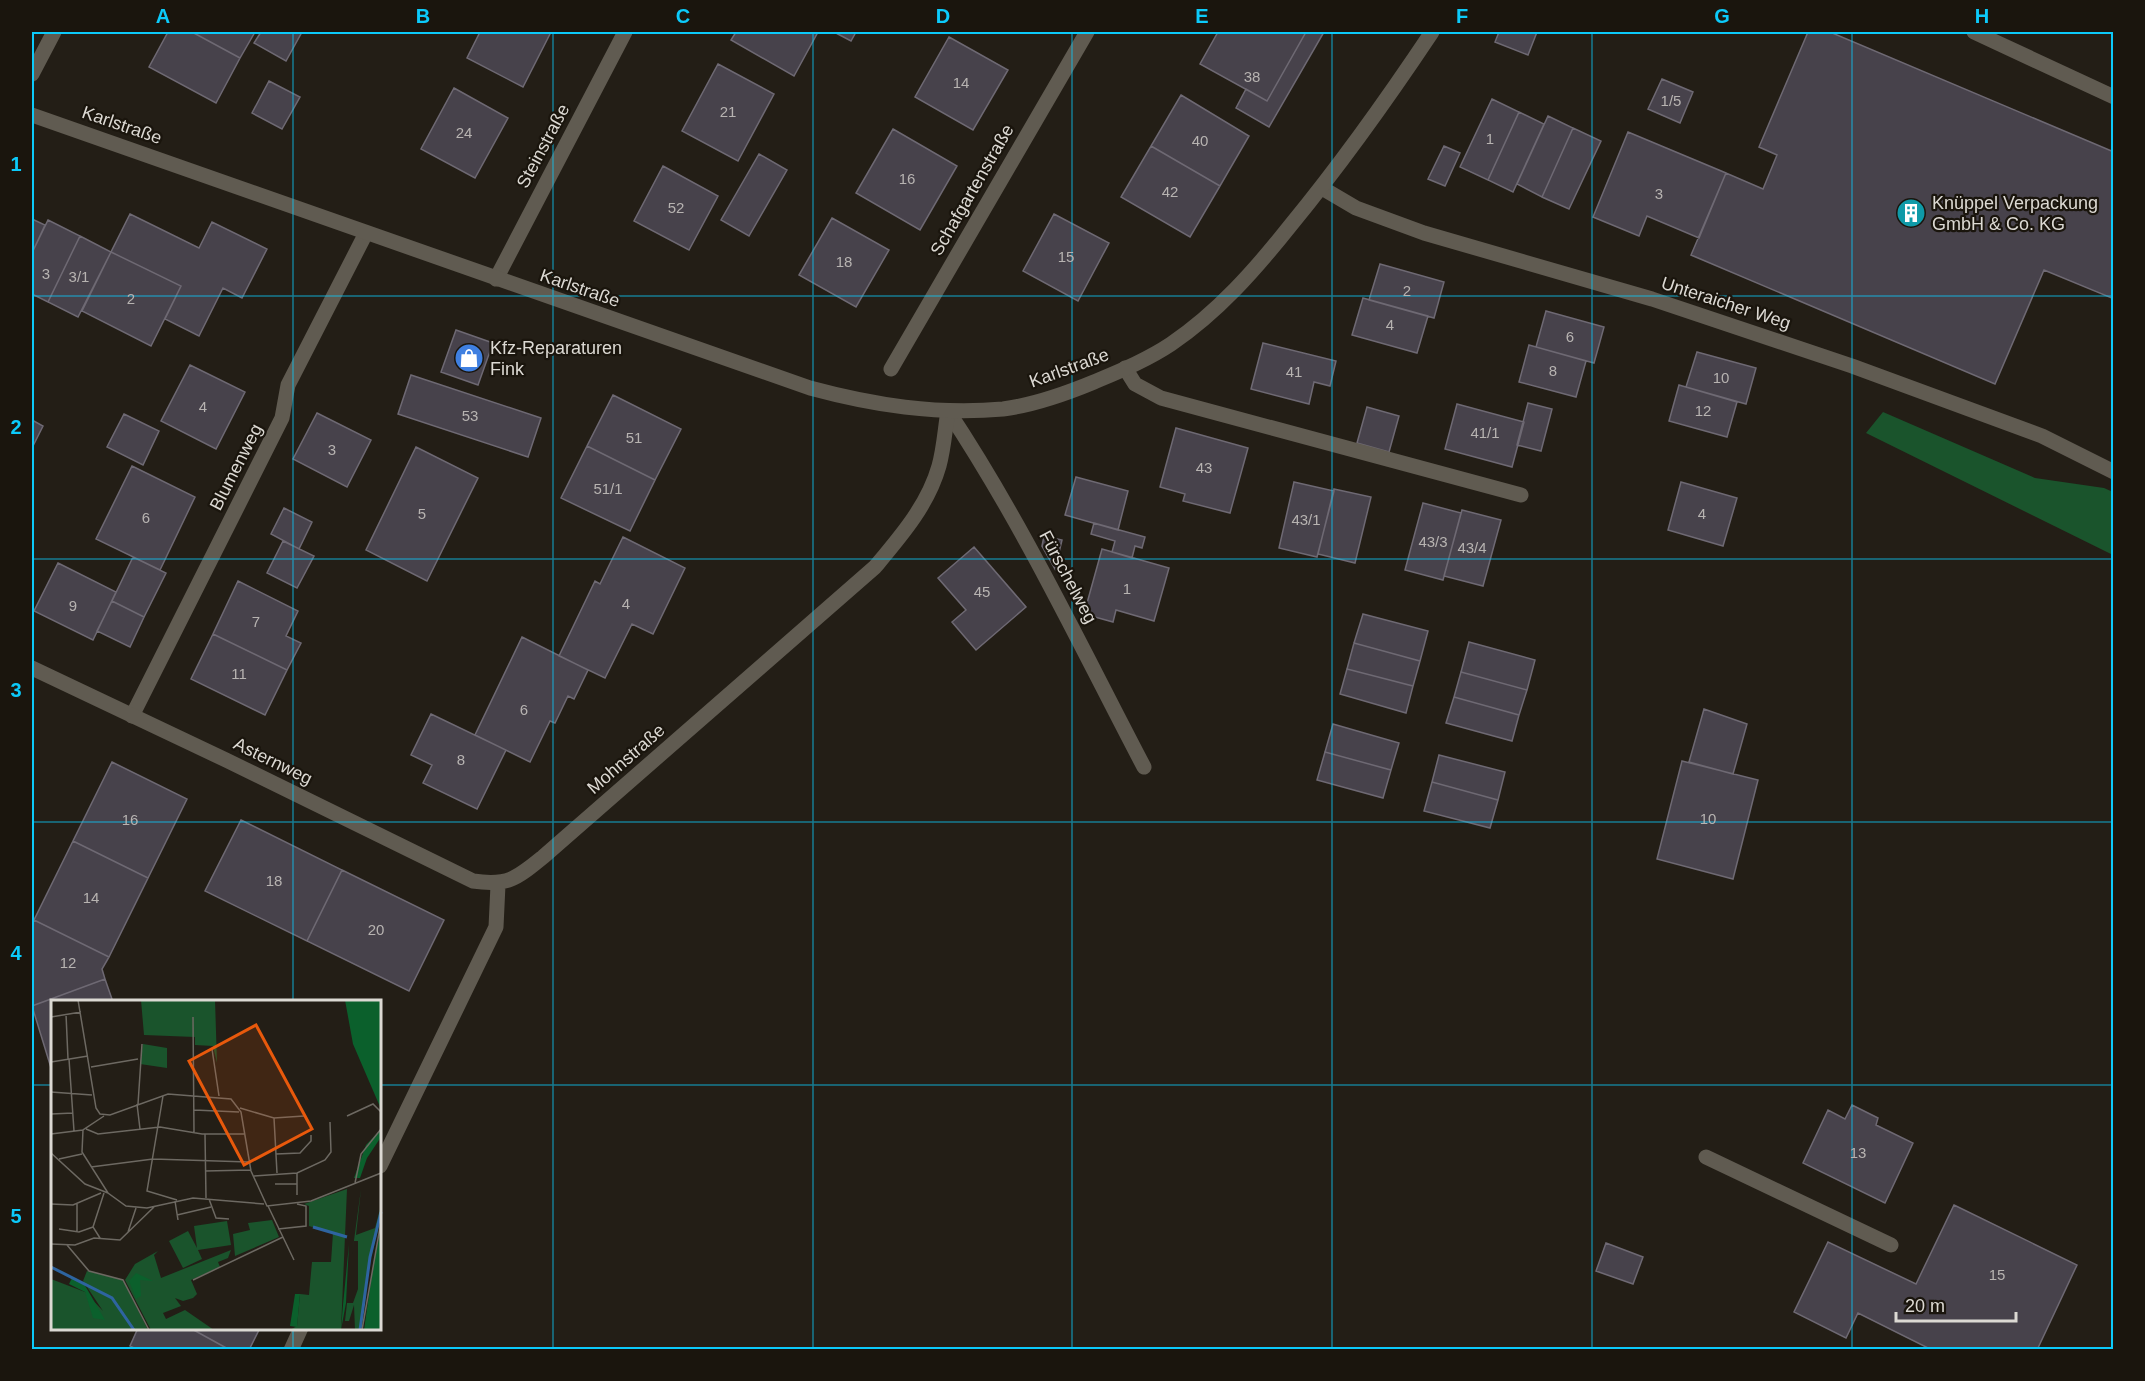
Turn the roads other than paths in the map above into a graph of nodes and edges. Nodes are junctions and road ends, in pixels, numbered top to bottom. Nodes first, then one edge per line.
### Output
1 (54, 32) edge
2 (625, 32) edge
3 (1087, 32) edge
4 (1432, 32) edge
5 (1974, 32) edge
6 (32, 74) edge
7 (2114, 97) edge
8 (32, 114) edge
9 (1322, 188) junction
10 (366, 233) junction
11 (496, 279) junction
12 (1125, 368) junction
13 (891, 369) dead end
14 (948, 411) junction
15 (2114, 472) edge
16 (1521, 495) dead end
17 (32, 668) edge
18 (132, 716) junction
19 (1144, 767) dead end
20 (498, 885) junction
21 (1706, 1157) dead end
22 (381, 1164) edge
23 (1891, 1245) dead end
24 (301, 1330) edge
25 (291, 1350) edge

1 - 6 street
2 - 11 street, Steinstraße
3 - 13 street, Schafgartenstraße
4 - 9 street, Karlstraße
5 - 7 street
8 - 10 street, Karlstraße
9 - 12 street, Karlstraße
9 - 15 street, Unteraicher Weg
10 - 11 street, Karlstraße
10 - 18 street, Blumenweg
11 - 14 street, Karlstraße
12 - 14 street, Karlstraße
12 - 16 street, Karlstraße
14 - 19 street, Fürschelweg
14 - 20 street, Mohnstraße
17 - 18 street, Asternweg
18 - 20 street, Asternweg
20 - 22 street
21 - 23 street
24 - 25 street

